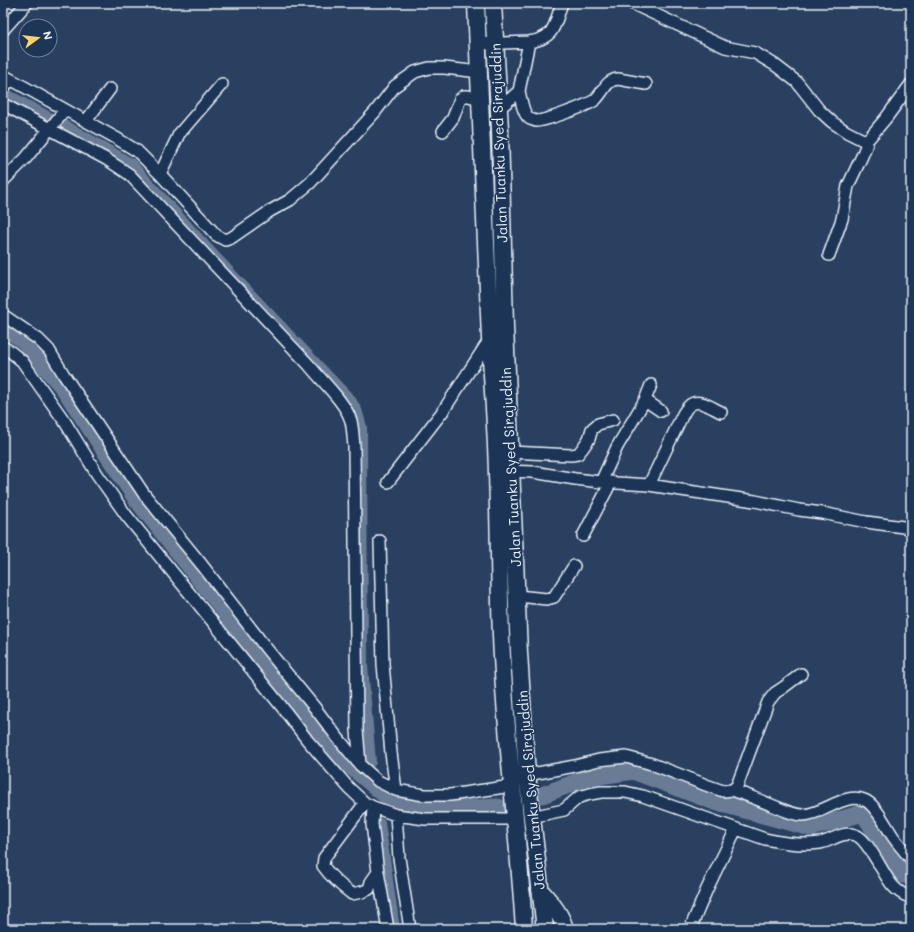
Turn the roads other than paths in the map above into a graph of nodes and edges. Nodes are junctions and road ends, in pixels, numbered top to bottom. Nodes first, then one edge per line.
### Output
1 (27, 3) edge
2 (476, 3) edge
3 (493, 3) edge
4 (562, 3) edge
5 (631, 3) edge
6 (3, 30) edge
7 (529, 42) junction
8 (478, 44) junction
9 (495, 44) junction
10 (480, 72) junction
11 (5, 82) edge
12 (222, 84) dead end
13 (646, 84) dead end
14 (911, 84) edge
15 (110, 89) dead end
16 (519, 91) junction
17 (481, 99) junction
18 (3, 104) edge
19 (499, 110) junction
20 (57, 120) junction
21 (86, 121) junction
22 (443, 130) dead end
23 (868, 139) junction
24 (160, 174) junction
25 (3, 181) edge
26 (829, 255) dead end
27 (3, 315) edge
28 (490, 338) junction
29 (3, 347) edge
30 (651, 386) dead end
31 (645, 400) junction
32 (661, 411) dead end
33 (722, 412) dead end
34 (613, 420) dead end
35 (510, 452) junction
36 (504, 471) junction
37 (388, 482) dead end
38 (606, 482) junction
39 (649, 485) junction
40 (911, 528) edge
41 (584, 536) dead end
42 (380, 541) dead end
43 (574, 566) dead end
44 (517, 596) junction
45 (801, 674) dead end
46 (360, 764) junction
47 (527, 775) junction
48 (512, 786) junction
49 (396, 790) junction
50 (732, 790) junction
51 (369, 805) junction
52 (396, 816) junction
53 (531, 817) junction
54 (515, 819) junction
55 (736, 829) junction
56 (911, 859) edge
57 (378, 872) junction
58 (540, 890) junction
59 (522, 891) junction
60 (911, 898) edge
61 (388, 929) edge
62 (410, 929) edge
63 (514, 929) edge
64 (524, 929) edge
65 (545, 929) edge
66 (565, 929) edge
67 (690, 929) edge

1 - 6 street
2 - 8 highway, Jalan Tuanku Syed Sirajuddin
3 - 9 highway, Jalan Tuanku Syed Sirajuddin
4 - 7 street
5 - 23 street
7 - 9 street
7 - 16 street
8 - 9 street
8 - 10 highway, Jalan Tuanku Syed Sirajuddin
9 - 19 highway, Jalan Tuanku Syed Sirajuddin
10 - 17 highway, Jalan Tuanku Syed Sirajuddin
10 - 24 street
11 - 20 street
12 - 24 street
13 - 16 street
14 - 23 street
15 - 21 street
16 - 19 street
17 - 22 street
17 - 28 highway, Jalan Tuanku Syed Sirajuddin
18 - 20 street
19 - 35 highway, Jalan Tuanku Syed Sirajuddin
20 - 21 street
20 - 25 street
20 - 46 street
21 - 24 street
23 - 26 street
27 - 46 street
28 - 36 highway, Jalan Tuanku Syed Sirajuddin
28 - 37 street
29 - 51 street
30 - 31 street
31 - 32 street
31 - 38 street
33 - 39 street
34 - 35 street
35 - 36 highway, Jalan Tuanku Syed Sirajuddin
36 - 38 street
36 - 44 highway, Jalan Tuanku Syed Sirajuddin
36 - 48 highway, Jalan Tuanku Syed Sirajuddin
38 - 39 street
38 - 41 street
39 - 40 street
42 - 49 street
43 - 44 street
44 - 47 highway, Jalan Tuanku Syed Sirajuddin
45 - 50 street
46 - 49 street
47 - 50 street
47 - 53 highway, Jalan Tuanku Syed Sirajuddin
48 - 49 street
48 - 54 highway, Jalan Tuanku Syed Sirajuddin
50 - 56 street
51 - 52 street
51 - 57 street
51 - 57 street
52 - 54 street
52 - 62 street
53 - 55 street
53 - 58 highway, Jalan Tuanku Syed Sirajuddin
54 - 59 highway, Jalan Tuanku Syed Sirajuddin
55 - 60 street
55 - 67 street
57 - 61 street
58 - 65 highway, Jalan Tuanku Syed Sirajuddin
58 - 66 highway
59 - 63 highway
59 - 64 highway, Jalan Tuanku Syed Sirajuddin

